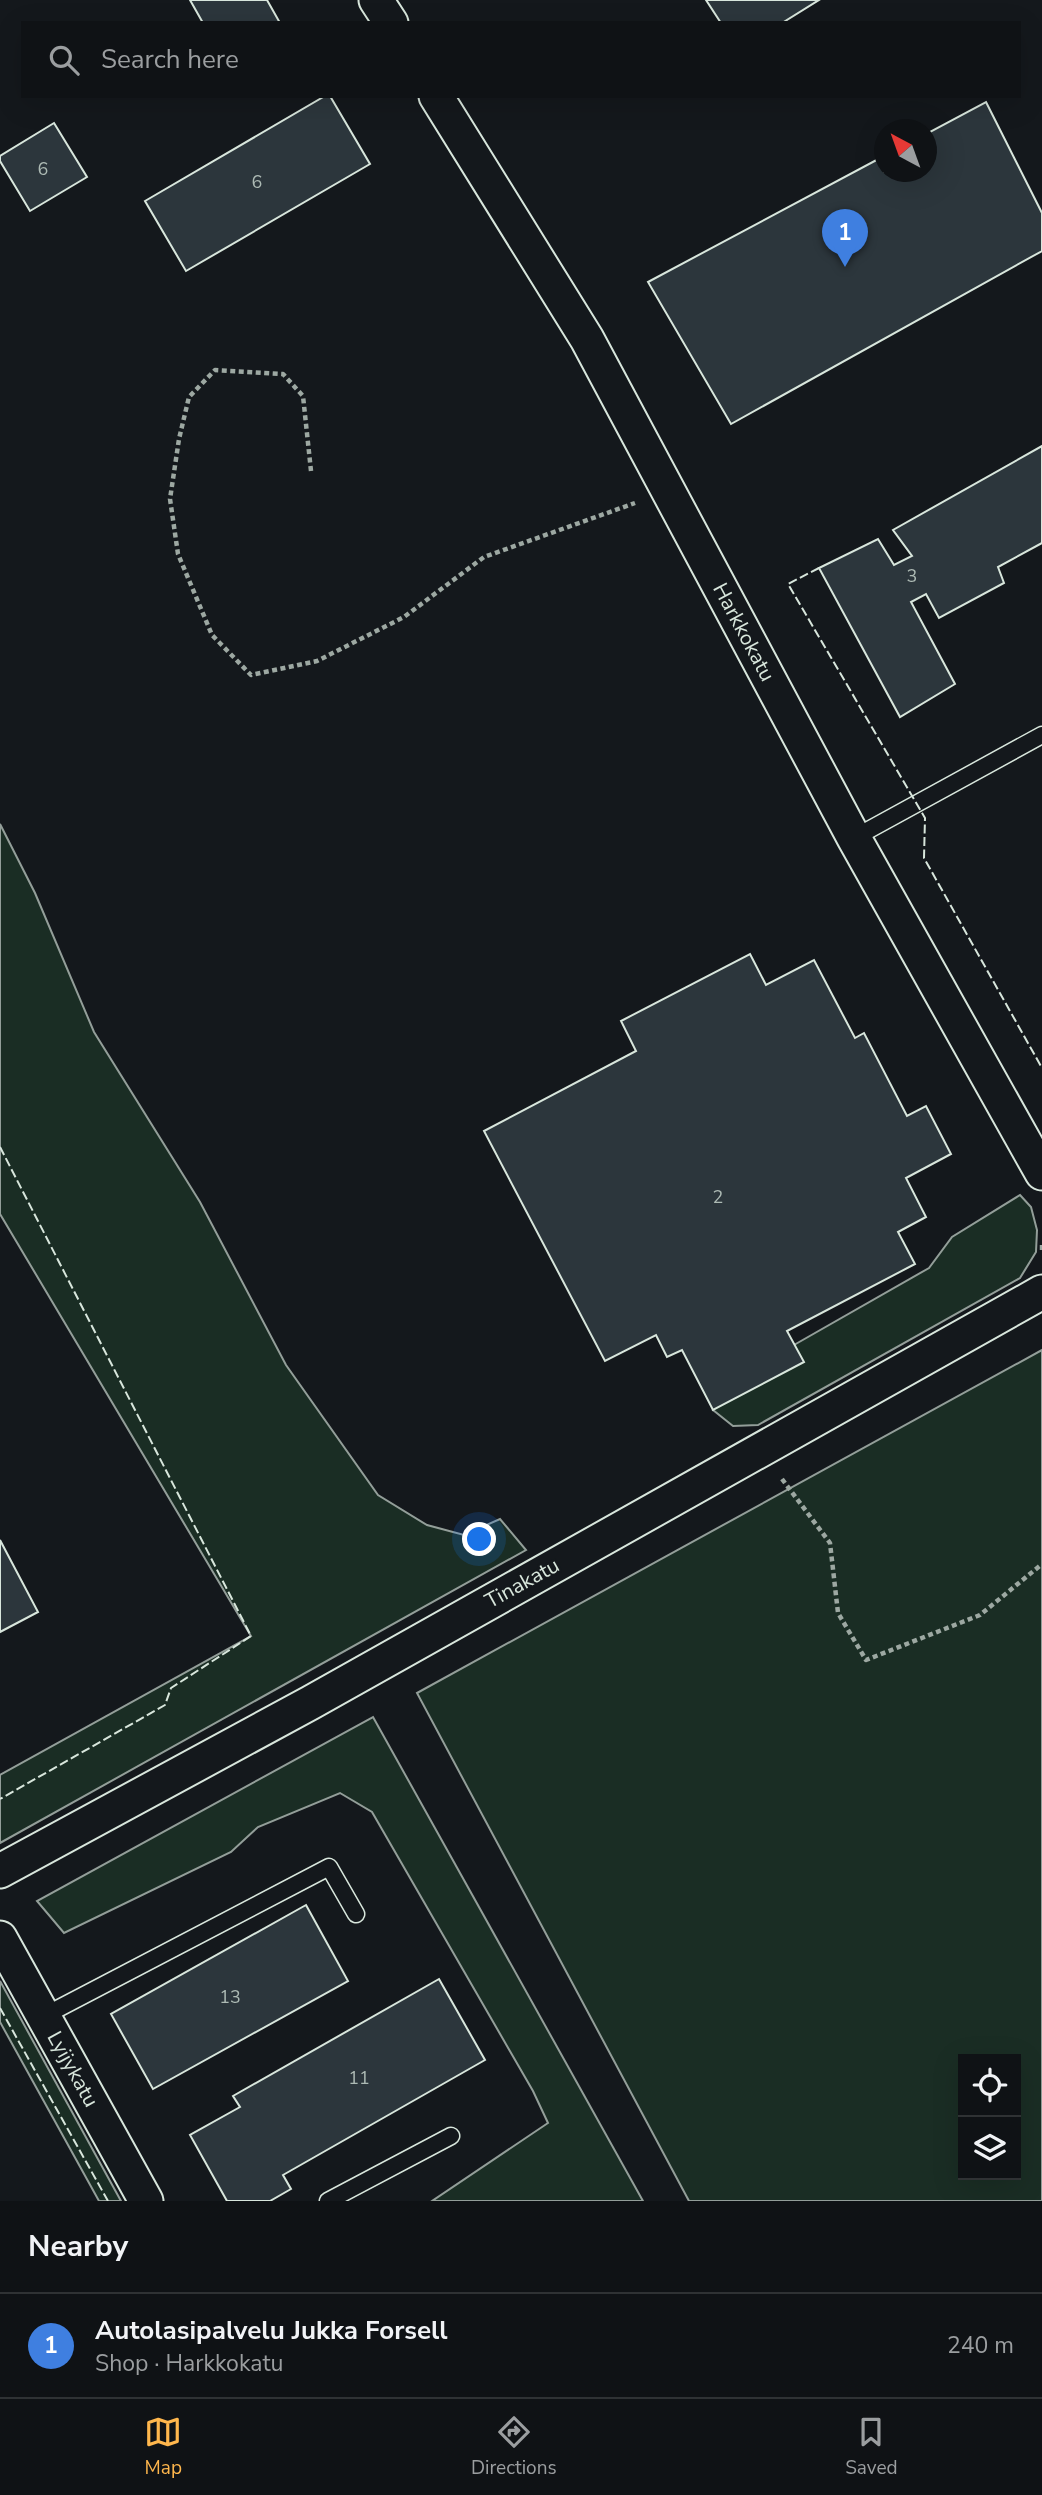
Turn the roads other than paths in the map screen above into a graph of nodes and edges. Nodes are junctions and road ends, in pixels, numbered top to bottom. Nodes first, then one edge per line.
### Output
1 (376, 0) edge
2 (390, 21) edge
3 (437, 98) edge
4 (1042, 735) edge
5 (854, 838) junction
6 (1042, 1173) edge
7 (1042, 1292) edge
8 (0, 1871) edge
9 (356, 1914) dead end
10 (0, 1938) edge
11 (44, 2016) junction
12 (451, 2136) dead end
13 (146, 2201) edge
14 (328, 2201) edge

1 - 2 street
3 - 5 street, Harkkokatu
4 - 5 lane
5 - 6 street, Harkkokatu
7 - 8 street, Tinakatu
9 - 11 lane
10 - 11 street, Lyijykatu
11 - 13 street, Lyijykatu
12 - 14 lane

